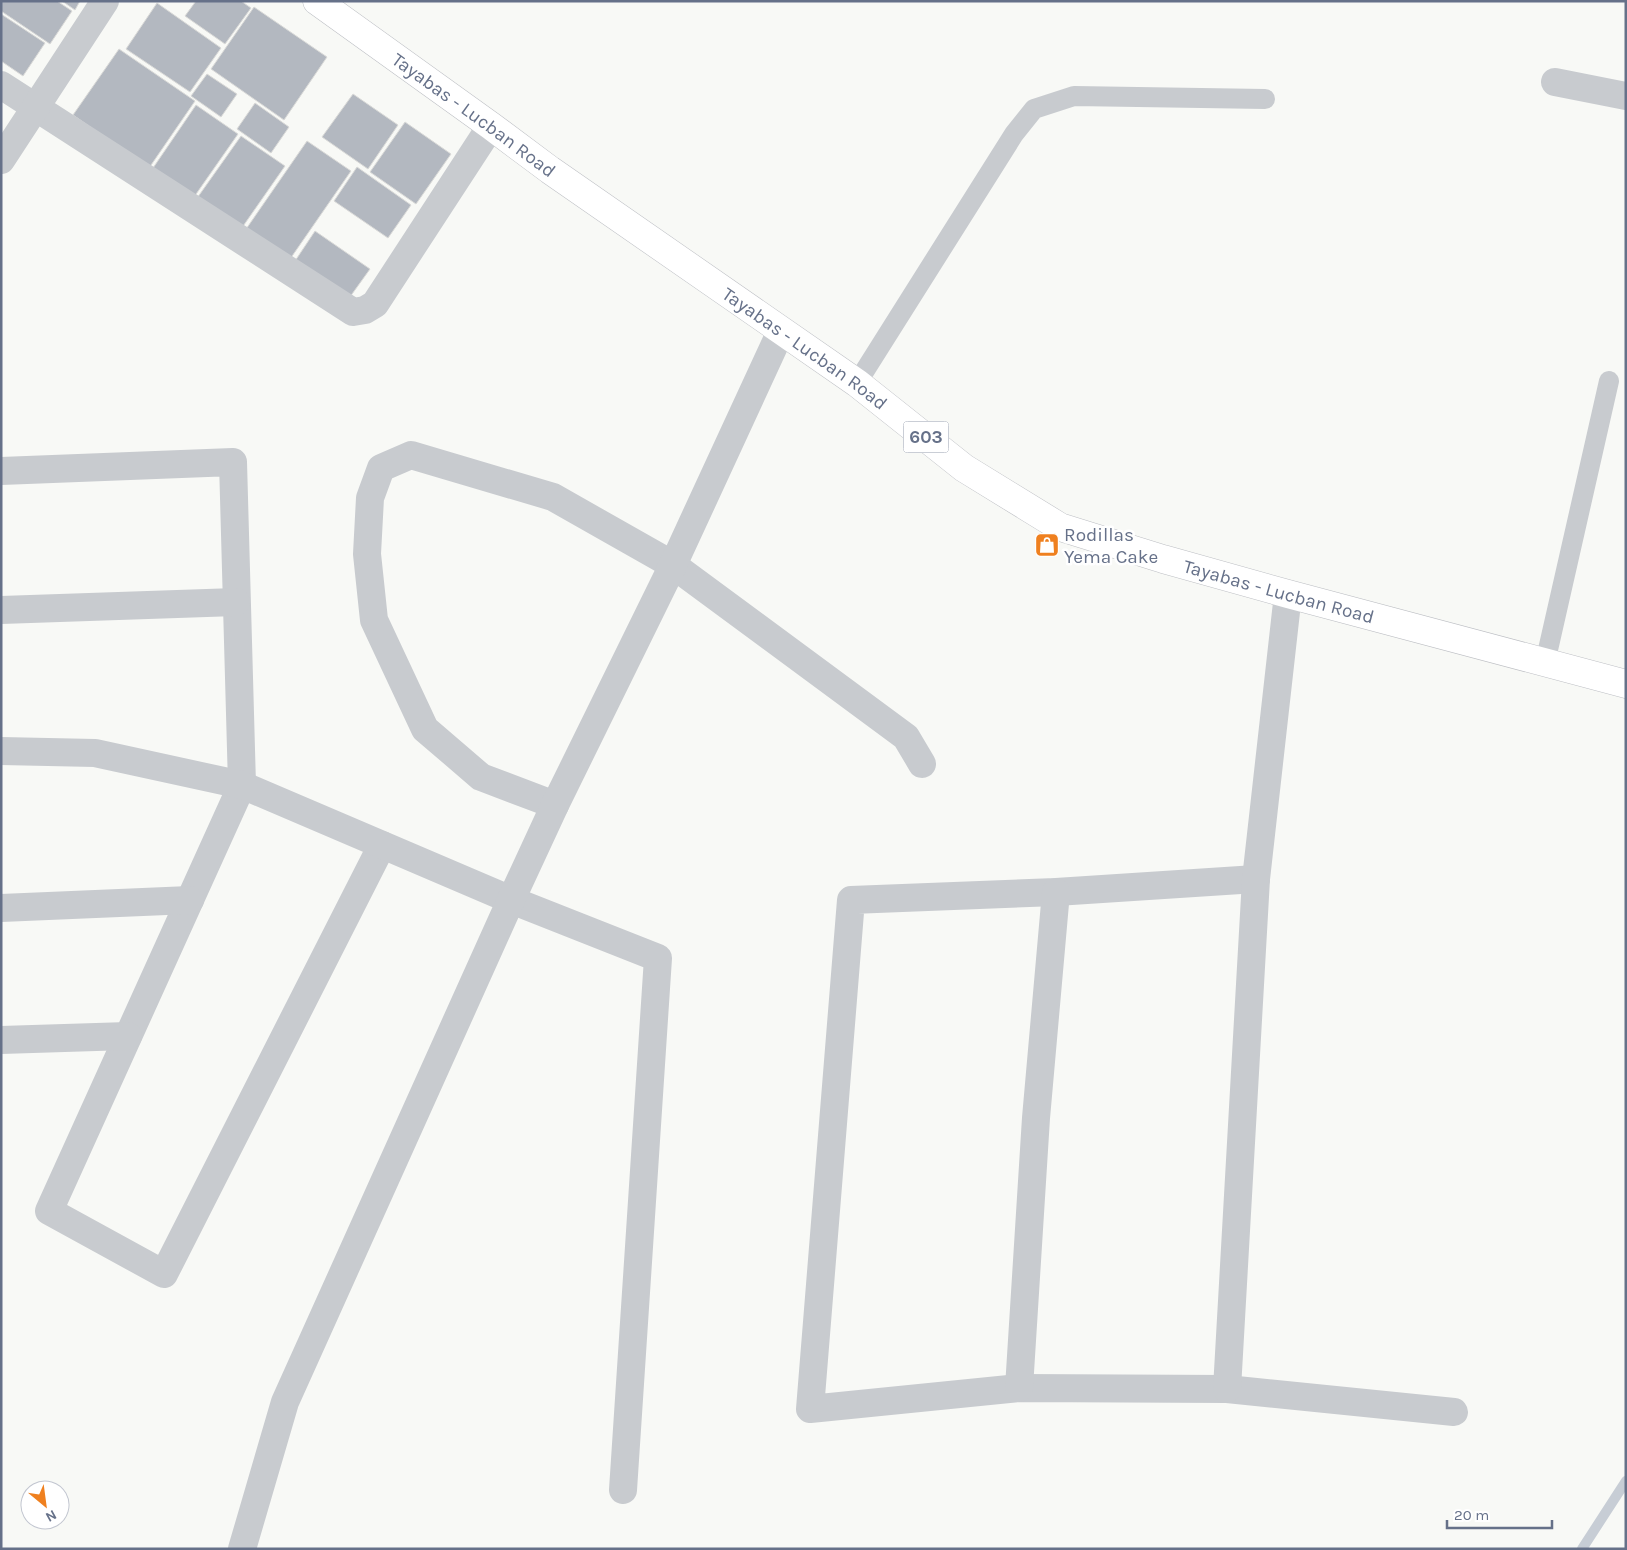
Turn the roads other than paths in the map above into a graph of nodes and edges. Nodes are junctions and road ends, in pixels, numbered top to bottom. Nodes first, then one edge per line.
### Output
1 (105, 1) edge
2 (317, 1) edge
3 (1555, 82) dead end
4 (1, 85) edge
5 (1626, 96) edge
6 (1265, 99) dead end
7 (35, 107) junction
8 (491, 126) junction
9 (1, 160) edge
10 (781, 331) junction
11 (1609, 381) dead end
12 (857, 383) junction
13 (1, 470) edge
14 (673, 565) junction
15 (1288, 594) junction
16 (236, 602) junction
17 (1, 610) edge
18 (1545, 663) junction
19 (1626, 684) edge
20 (1, 751) edge
21 (922, 764) dead end
22 (242, 785) junction
23 (555, 805) junction
24 (382, 845) junction
25 (1256, 879) junction
26 (1056, 892) junction
27 (190, 900) junction
28 (511, 900) junction
29 (1, 908) edge
30 (128, 1036) junction
31 (1, 1040) edge
32 (1019, 1388) junction
33 (1228, 1389) junction
34 (1454, 1412) dead end
35 (623, 1490) dead end
36 (242, 1549) edge

1 - 7 street
2 - 8 main road, Tayabas - Lucban Road / 603
3 - 5 street
4 - 7 street
6 - 12 lane
7 - 8 street
7 - 9 street
8 - 10 main road, Tayabas - Lucban Road / 603
10 - 12 main road, Tayabas - Lucban Road / 603
10 - 14 street
11 - 18 lane
12 - 15 main road, Tayabas - Lucban Road / 603
13 - 16 street
14 - 21 street
14 - 23 street
14 - 23 street
15 - 18 main road, Tayabas - Lucban Road / 603
15 - 25 street
16 - 17 street
16 - 22 street
18 - 19 main road, Tayabas - Lucban Road / 603
20 - 22 street
22 - 24 street
22 - 27 street
23 - 28 street
24 - 28 street
24 - 30 street
25 - 26 street
25 - 33 street
26 - 32 street
26 - 32 street
27 - 29 street
27 - 30 street
28 - 35 street
28 - 36 street
30 - 31 street
32 - 33 street
33 - 34 street

